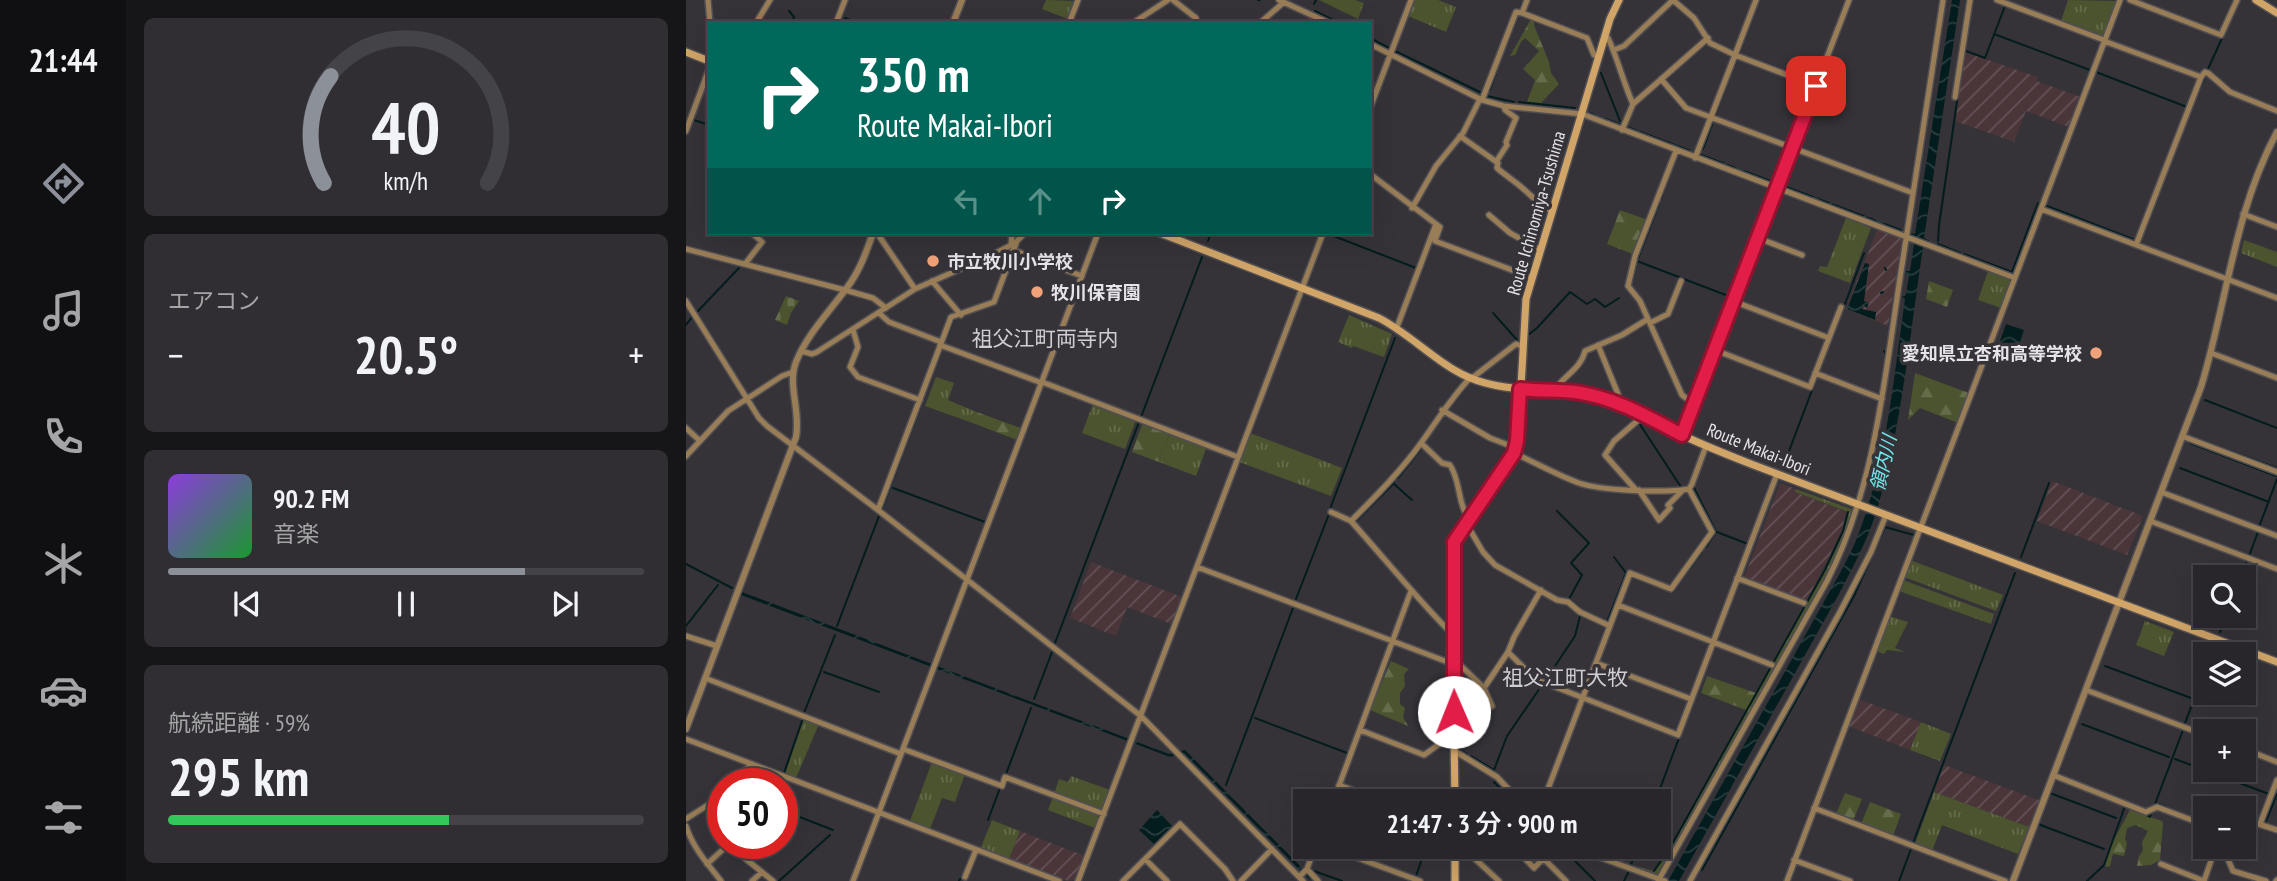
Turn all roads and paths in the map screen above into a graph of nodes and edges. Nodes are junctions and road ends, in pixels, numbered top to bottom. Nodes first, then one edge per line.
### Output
1 (708, 0) edge
2 (770, 0) edge
3 (845, 0) edge
4 (962, 0) edge
5 (1078, 0) edge
6 (1171, 0) edge
7 (1411, 0) edge
8 (1527, 0) edge
9 (1619, 0) edge
10 (1673, 0) edge
11 (1756, 0) edge
12 (1849, 0) edge
13 (1943, 0) edge
14 (1970, 0) edge
15 (1997, 0) edge
16 (2120, 0) edge
17 (2130, 0) edge
18 (2237, 0) edge
19 (2256, 0) edge
20 (1281, 1) edge
21 (1522, 13) junction
22 (2277, 13) edge
23 (710, 21) edge
24 (757, 21) edge
25 (837, 21) edge
26 (954, 21) edge
27 (1070, 21) edge
28 (1136, 21) edge
29 (1196, 21) edge
30 (1262, 21) edge
31 (1325, 21) edge
32 (1604, 37) junction
33 (1708, 38) junction
34 (2104, 40) junction
35 (1372, 45) edge
36 (1614, 50) junction
37 (686, 52) edge
38 (1391, 54) junction
39 (1735, 55) junction
40 (1598, 57) junction
41 (707, 60) edge
42 (707, 74) edge
43 (2201, 77) junction
44 (1661, 79) junction
45 (1816, 86) junction
46 (1955, 97) dead end
47 (1481, 99) junction
48 (1372, 102) edge
49 (1633, 104) junction
50 (1504, 106) junction
51 (2277, 111) edge
52 (1582, 114) junction
53 (1711, 117) junction
54 (1623, 127) junction
55 (686, 131) edge
56 (2277, 132) edge
57 (1460, 135) junction
58 (2273, 147) edge
59 (1792, 148) junction
60 (1676, 151) junction
61 (1697, 155) junction
62 (1496, 162) junction
63 (1372, 176) edge
64 (1778, 186) junction
65 (1913, 193) junction
66 (1412, 208) junction
67 (2041, 209) junction
68 (1552, 211) junction
69 (2243, 214) junction
70 (1489, 215) dead end
71 (1436, 224) junction
72 (2277, 227) edge
73 (754, 235) edge
74 (874, 235) edge
75 (876, 235) edge
76 (1012, 235) edge
77 (1023, 235) edge
78 (1097, 235) edge
79 (1165, 235) edge
80 (1322, 235) edge
81 (1758, 238) junction
82 (1906, 238) junction
83 (2136, 244) junction
84 (1014, 245) junction
85 (686, 249) edge
86 (1541, 250) junction
87 (1802, 255) dead end
88 (745, 264) junction
89 (1082, 276) junction
90 (1532, 278) junction
91 (2015, 278) junction
92 (2227, 279) junction
93 (932, 281) junction
94 (1681, 281) dead end
95 (1302, 288) junction
96 (915, 289) junction
97 (845, 290) junction
98 (2277, 298) edge
99 (686, 300) edge
100 (1733, 301) junction
101 (1841, 307) dead end
102 (886, 308) junction
103 (879, 313) junction
104 (961, 315) junction
105 (1649, 321) junction
106 (1396, 327) junction
107 (853, 330) junction
108 (1829, 338) junction
109 (941, 344) junction
110 (1522, 345) junction
111 (1598, 345) junction
112 (1714, 350) junction
113 (801, 351) junction
114 (2211, 353) junction
115 (793, 372) junction
116 (1815, 373) junction
117 (1471, 378) junction
118 (2277, 378) edge
119 (1042, 383) junction
120 (1520, 389) junction
121 (1554, 391) junction
122 (748, 398) junction
123 (1882, 399) junction
124 (920, 400) junction
125 (1616, 402) junction
126 (1694, 404) junction
127 (1442, 410) junction
128 (1644, 415) junction
129 (686, 428) edge
130 (1682, 435) junction
131 (2182, 436) junction
132 (699, 440) junction
133 (1421, 443) junction
134 (793, 444) junction
135 (1706, 446) junction
136 (1515, 451) junction
137 (686, 456) edge
138 (1238, 457) junction
139 (2277, 472) edge
140 (1777, 474) junction
141 (1686, 489) junction
142 (1637, 490) junction
143 (2161, 492) junction
144 (1859, 504) junction
145 (878, 510) junction
146 (1331, 512) dead end
147 (1886, 515) junction
148 (1351, 521) junction
149 (1467, 521) junction
150 (2150, 521) junction
151 (1920, 528) junction
152 (2277, 536) edge
153 (1197, 567) junction
154 (2277, 569) edge
155 (1737, 578) junction
156 (967, 580) junction
157 (1541, 590) junction
158 (1411, 591) junction
159 (1804, 603) dead end
160 (2119, 603) junction
161 (1618, 605) junction
162 (1610, 626) junction
163 (1453, 635) junction
164 (686, 636) edge
165 (1393, 641) junction
166 (1713, 642) junction
167 (717, 646) junction
168 (1508, 652) junction
169 (2277, 662) edge
170 (1596, 663) junction
171 (1453, 665) junction
172 (1772, 666) dead end
173 (705, 678) junction
174 (1484, 688) junction
175 (2086, 690) junction
176 (1582, 699) junction
177 (1692, 699) junction
178 (1141, 716) junction
179 (686, 729) edge
180 (1360, 730) junction
181 (2193, 730) edge
182 (1455, 733) junction
183 (686, 739) edge
184 (902, 752) junction
185 (1455, 753) junction
186 (2256, 754) edge
187 (2277, 762) edge
188 (752, 764) junction
189 (748, 768) edge
190 (2053, 775) junction
191 (2277, 780) edge
192 (1339, 785) junction
193 (1338, 789) edge
194 (1350, 789) edge
195 (1455, 789) edge
196 (1509, 789) edge
197 (1548, 789) edge
198 (707, 806) edge
199 (1814, 808) junction
200 (879, 813) junction
201 (1104, 814) junction
202 (686, 819) edge
203 (2193, 820) edge
204 (2256, 823) edge
205 (2260, 824) junction
206 (686, 826) edge
207 (2277, 830) edge
208 (1272, 849) junction
209 (976, 850) junction
210 (713, 859) edge
211 (747, 859) edge
212 (1145, 859) junction
213 (1360, 859) edge
214 (1455, 859) edge
215 (1476, 859) edge
216 (1525, 859) edge
217 (1542, 859) edge
218 (1544, 859) edge
219 (1603, 859) edge
220 (2212, 859) edge
221 (2228, 859) edge
222 (1794, 860) junction
223 (707, 864) junction
224 (2161, 864) dead end
225 (762, 872) junction
226 (1303, 874) edge
227 (965, 877) dead end
228 (1660, 880) edge
229 (721, 881) edge
230 (752, 881) edge
231 (773, 881) edge
232 (853, 881) edge
233 (1059, 881) edge
234 (1078, 881) edge
235 (1123, 881) edge
236 (1167, 881) edge
237 (1233, 881) edge
238 (1241, 881) edge
239 (1318, 881) edge
240 (1420, 881) edge
241 (1455, 881) edge
242 (1499, 881) edge
243 (1565, 881) edge
244 (1690, 881) edge
245 (1787, 881) edge
246 (1850, 881) edge
247 (2005, 881) edge
248 (2013, 881) edge
249 (2204, 881) edge
250 (2266, 881) edge

1 - 23 street
2 - 24 street
3 - 25 street
4 - 26 street
5 - 27 street
6 - 28 street
6 - 29 street
7 - 38 street
8 - 21 street
9 - 32 main road, Route Ichinomiya-Tsushima
10 - 33 street
10 - 36 street
11 - 39 street
12 - 45 street
13 - 65 street
14 - 46 street
15 - 34 street
16 - 34 street
17 - 18 street
19 - 22 main road
20 - 30 street
20 - 31 street
21 - 40 street
21 - 47 street
32 - 36 street
32 - 40 main road, Route Ichinomiya-Tsushima
33 - 39 street
33 - 44 street
34 - 43 street
34 - 67 street
35 - 38 street
36 - 49 street
37 - 41 main road
38 - 47 street
38 - 48 street
39 - 45 street
39 - 53 street
40 - 52 main road, Route Ichinomiya-Tsushima
42 - 55 street
43 - 51 street
43 - 83 street
44 - 49 street
44 - 53 street
45 - 59 street
47 - 50 street
47 - 57 street
49 - 54 street
50 - 52 street
50 - 62 street
52 - 54 street
52 - 68 main road, Route Ichinomiya-Tsushima
53 - 59 street
53 - 61 street
54 - 60 street
56 - 58 street
57 - 62 street
57 - 66 street
58 - 69 street
59 - 64 street
59 - 65 street
60 - 61 street
60 - 105 street
61 - 64 street
62 - 68 street
63 - 66 street
64 - 81 street
64 - 82 street
65 - 82 street
66 - 71 street
67 - 83 street
67 - 91 street
68 - 86 main road, Route Ichinomiya-Tsushima
69 - 72 street
69 - 92 street
70 - 86 street
71 - 90 street
71 - 106 street
73 - 88 street
74 - 97 street
75 - 96 street
76 - 84 street
77 - 84 street
78 - 89 street
79 - 95 main road, Route Makai-Ibori
80 - 95 street
81 - 87 street
81 - 100 street
82 - 91 street
82 - 123 street
83 - 92 street
84 - 89 street
84 - 93 street
84 - 104 street
85 - 88 street
86 - 90 main road, Route Ichinomiya-Tsushima
88 - 97 street
89 - 119 street
90 - 110 main road, Route Ichinomiya-Tsushima
91 - 151 street
92 - 98 street
92 - 114 street
93 - 96 street
93 - 104 street
94 - 105 street
95 - 106 main road, Route Makai-Ibori
95 - 138 street
96 - 102 street
97 - 102 street
97 - 113 street
99 - 122 street
100 - 108 street
100 - 112 street
101 - 108 street
102 - 103 street
103 - 107 street
103 - 109 street
104 - 109 street
105 - 111 street
105 - 126 street
106 - 117 main road, Route Makai-Ibori
107 - 113 street
107 - 124 street
108 - 116 street
109 - 119 street
109 - 124 street
110 - 117 street
110 - 120 main road, Route Ichinomiya-Tsushima
111 - 121 street
111 - 125 street
112 - 116 street
112 - 126 street
113 - 115 street
114 - 118 street
114 - 131 street
115 - 122 street
115 - 134 street
116 - 123 street
117 - 120 main road, Route Makai-Ibori
117 - 127 street
119 - 138 street
119 - 156 street
120 - 121 main road, Route Makai-Ibori
120 - 136 main road, Route Ichinomiya-Tsushima
121 - 125 main road, Route Makai-Ibori
122 - 132 street
122 - 134 street
123 - 144 street
124 - 145 street
125 - 128 main road, Route Makai-Ibori
126 - 130 street
127 - 133 street
127 - 136 street
128 - 130 main road, Route Makai-Ibori
128 - 142 street
129 - 132 street
130 - 135 main road, Route Makai-Ibori
131 - 139 street
131 - 143 street
132 - 137 street
133 - 148 street
133 - 149 street
134 - 145 street
134 - 167 street
135 - 140 main road, Route Makai-Ibori
135 - 141 street
136 - 142 street
136 - 149 main road
138 - 153 street
140 - 144 main road, Route Makai-Ibori
140 - 155 street
141 - 142 street
141 - 142 street
141 - 161 street
143 - 150 street
143 - 152 street
144 - 147 main road, Route Makai-Ibori
144 - 228 street
145 - 156 street
146 - 148 street
147 - 151 main road, Route Makai-Ibori
147 - 244 street
148 - 158 street
149 - 157 street
149 - 163 main road
150 - 154 street
150 - 160 street
151 - 160 main road, Route Makai-Ibori
151 - 199 street
153 - 165 street
153 - 178 street
155 - 159 street
155 - 166 street
156 - 178 street
156 - 184 street
157 - 162 street
157 - 168 street
158 - 163 street
158 - 165 street
160 - 169 main road, Route Makai-Ibori
160 - 175 street
161 - 162 street
161 - 166 street
162 - 170 street
163 - 171 main road
164 - 167 street
165 - 171 street
165 - 180 street
166 - 172 street
166 - 177 street
167 - 173 street
168 - 174 street
168 - 176 street
170 - 176 street
170 - 177 street
171 - 174 street
171 - 182 main road
173 - 179 street
173 - 184 street
174 - 182 street
175 - 181 street
175 - 190 street
176 - 177 street
176 - 197 street
178 - 201 street
178 - 208 street
180 - 182 street
180 - 192 street
182 - 185 main road
183 - 188 street
184 - 200 street
184 - 201 street
185 - 195 main road
185 - 196 street
186 - 187 street
188 - 189 street
188 - 200 street
190 - 203 street
190 - 248 street
191 - 205 street
192 - 193 street
192 - 194 street
198 - 202 street
199 - 222 street
199 - 247 street
200 - 209 street
200 - 232 street
201 - 234 street
204 - 205 street
205 - 207 street
206 - 223 street
208 - 226 street
208 - 238 street
209 - 227 street
209 - 233 street
210 - 223 street
211 - 225 street
212 - 235 street
212 - 236 street
212 - 237 street
213 - 240 street
214 - 241 main road
215 - 242 street
216 - 217 street
218 - 243 street
219 - 228 street
220 - 249 street
221 - 250 street
222 - 245 street
222 - 246 street
223 - 229 street
224 - 249 street
225 - 230 street
225 - 231 street
226 - 239 street

